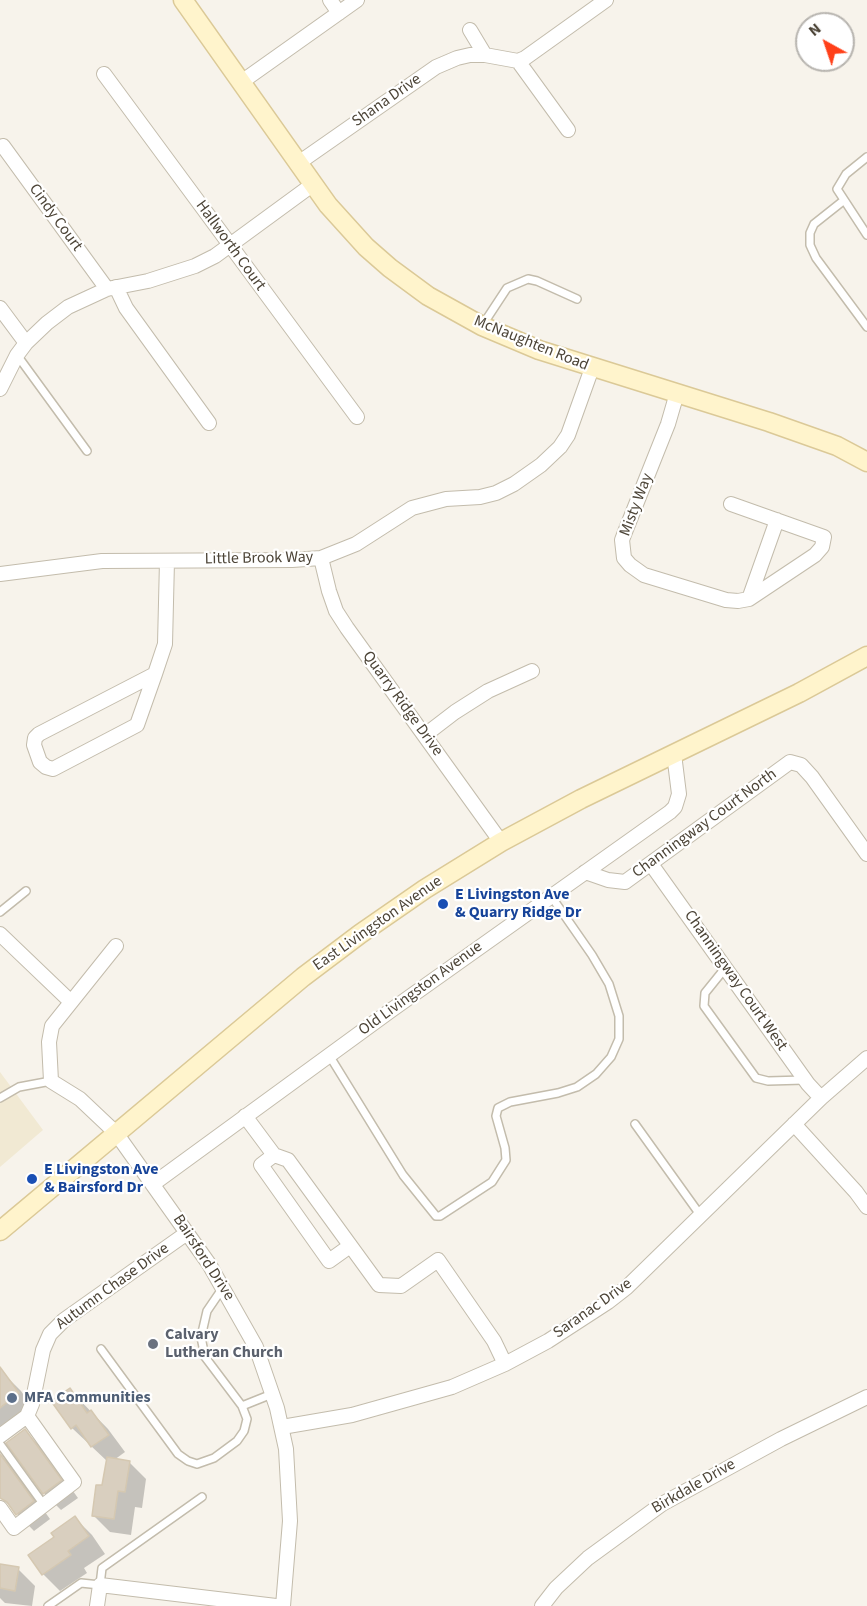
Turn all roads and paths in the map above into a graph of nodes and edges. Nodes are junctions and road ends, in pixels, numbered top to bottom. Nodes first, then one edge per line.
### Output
1 (183, 0) edge
2 (330, 0) edge
3 (357, 0) edge
4 (606, 0) edge
5 (339, 13) junction
6 (470, 30) dead end
7 (485, 55) junction
8 (518, 61) junction
9 (104, 74) dead end
10 (240, 83) junction
11 (568, 130) dead end
12 (3, 146) dead end
13 (867, 157) edge
14 (297, 164) junction
15 (312, 185) junction
16 (843, 201) junction
17 (867, 235) edge
18 (230, 245) junction
19 (112, 288) junction
20 (577, 298) dead end
21 (0, 308) edge
22 (482, 326) junction
23 (867, 327) edge
24 (26, 343) junction
25 (16, 355) junction
26 (591, 368) junction
27 (0, 389) edge
28 (677, 393) junction
29 (357, 417) dead end
30 (209, 423) dead end
31 (87, 451) dead end
32 (865, 458) edge
33 (731, 504) dead end
34 (777, 520) junction
35 (321, 558) junction
36 (167, 561) junction
37 (0, 574) edge
38 (749, 598) junction
39 (867, 656) edge
40 (532, 671) dead end
41 (155, 674) junction
42 (425, 735) junction
43 (675, 754) junction
44 (501, 842) junction
45 (867, 854) edge
46 (651, 864) junction
47 (585, 872) junction
48 (26, 891) dead end
49 (550, 896) junction
50 (0, 912) edge
51 (0, 934) edge
52 (116, 946) dead end
53 (726, 967) junction
54 (71, 1002) junction
55 (329, 1055) junction
56 (867, 1058) edge
57 (805, 1080) junction
58 (51, 1081) junction
59 (0, 1098) edge
60 (821, 1098) junction
61 (245, 1116) junction
62 (635, 1124) dead end
63 (794, 1124) junction
64 (116, 1133) junction
65 (274, 1155) junction
66 (153, 1184) junction
67 (867, 1207) edge
68 (701, 1216) junction
69 (0, 1231) edge
70 (187, 1233) junction
71 (350, 1246) junction
72 (223, 1287) junction
73 (101, 1349) dead end
74 (505, 1364) junction
75 (272, 1394) junction
76 (867, 1397) edge
77 (242, 1406) junction
78 (27, 1416) junction
79 (282, 1427) junction
80 (0, 1436) edge
81 (0, 1444) edge
82 (202, 1497) dead end
83 (45, 1505) junction
84 (0, 1508) edge
85 (100, 1585) junction
86 (48, 1606) edge
87 (97, 1606) edge
88 (276, 1606) edge
89 (283, 1606) edge
90 (542, 1606) edge

1 - 10 main road, McNaughten Road
2 - 5 street
3 - 5 street
4 - 8 street
5 - 10 street
6 - 7 street
7 - 8 street, Shana Drive
7 - 14 street, Shana Drive
8 - 11 street
9 - 18 street, Hallworth Court
10 - 14 main road, McNaughten Road
12 - 19 street, Cindy Court
13 - 16 lane
14 - 15 main road, McNaughten Road
15 - 18 street
15 - 22 main road, McNaughten Road
16 - 17 lane
16 - 23 lane
18 - 19 street
18 - 29 street, Hallworth Court
19 - 24 street
19 - 30 street, Cindy Court
20 - 22 lane
21 - 24 street
22 - 26 main road, McNaughten Road
24 - 25 street
25 - 27 street
25 - 31 lane
26 - 28 main road, McNaughten Road
26 - 35 street, Little Brook Way
28 - 32 main road, McNaughten Road
28 - 38 street, Misty Way
33 - 34 street
34 - 38 street
34 - 38 street
35 - 36 street, Little Brook Way
35 - 42 street, Quarry Ridge Drive
36 - 37 street, Little Brook Way
36 - 41 street
39 - 43 main road, East Livingston Avenue
40 - 42 street
41 - 41 street
42 - 44 street, Quarry Ridge Drive
43 - 44 main road, East Livingston Avenue
43 - 47 street, Old Livingston Avenue
44 - 64 main road, East Livingston Avenue
45 - 46 street, Channingway Court North
46 - 47 street, Channingway Court North
46 - 53 street, Channingway Court West
47 - 49 street, Old Livingston Avenue
48 - 50 lane
49 - 55 street, Old Livingston Avenue
49 - 55 lane
51 - 54 street
52 - 54 street
53 - 57 street, Channingway Court West
53 - 57 lane
54 - 58 street
55 - 61 street, Old Livingston Avenue
56 - 60 street, Saranac Drive
57 - 60 street, Channingway Court West
58 - 59 lane
58 - 64 street, Bairsford Drive
60 - 63 street, Saranac Drive
61 - 65 street
61 - 66 street, Old Livingston Avenue
62 - 68 lane
63 - 67 street
63 - 68 street, Saranac Drive
64 - 66 street, Bairsford Drive
64 - 69 main road, East Livingston Avenue
65 - 71 street
65 - 71 street
66 - 70 street, Bairsford Drive
68 - 74 street, Saranac Drive
70 - 72 street, Bairsford Drive
70 - 78 street, Autumn Chase Drive
71 - 74 street
72 - 75 street, Bairsford Drive
72 - 77 lane
73 - 77 lane
74 - 79 street, Saranac Drive
75 - 77 lane
75 - 79 street, Bairsford Drive
76 - 90 street, Birkdale Drive
78 - 80 street
78 - 83 street
79 - 89 street, Bairsford Drive
81 - 83 lane
82 - 85 lane
83 - 84 street
85 - 86 lane
85 - 87 street
85 - 88 street

